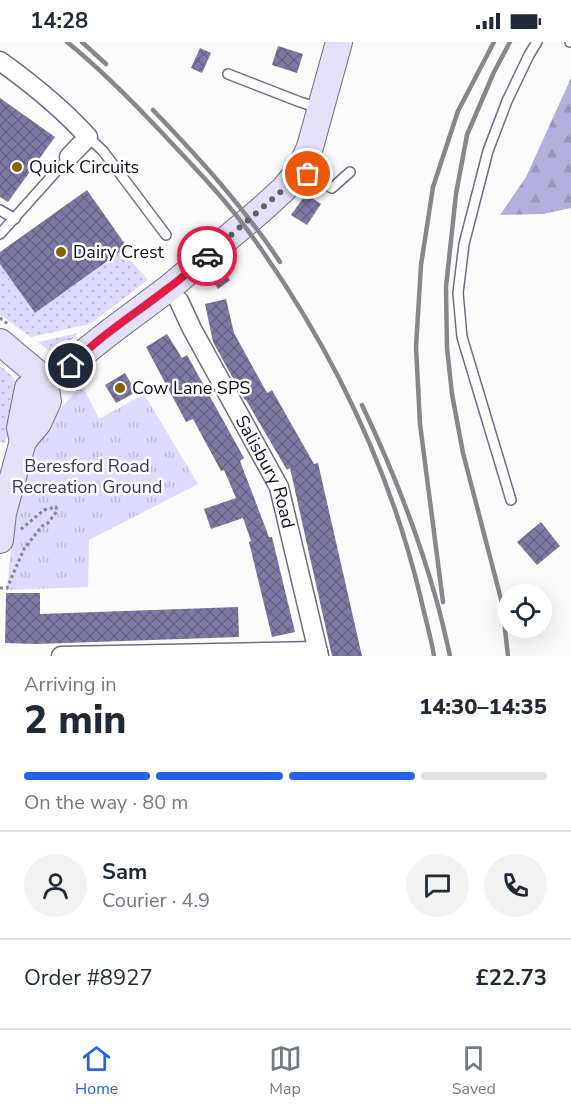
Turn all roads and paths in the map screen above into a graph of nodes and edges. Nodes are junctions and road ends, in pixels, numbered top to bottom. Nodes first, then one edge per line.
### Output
1 (339, 42) edge
2 (537, 42) edge
3 (0, 61) edge
4 (228, 74) dead end
5 (321, 108) junction
6 (88, 137) junction
7 (69, 157) joint
8 (300, 169) junction
9 (350, 172) dead end
10 (0, 210) edge
11 (15, 219) junction
12 (0, 234) edge
13 (166, 235) dead end
14 (178, 301) dead end
15 (0, 342) edge
16 (41, 390) junction
17 (34, 410) dead end
18 (23, 441) junction
19 (512, 500) dead end
20 (1, 526) edge
21 (0, 588) edge
22 (319, 654) edge
23 (61, 656) edge

1 - 5 street
2 - 19 lane
3 - 6 street
4 - 5 lane
5 - 8 street
6 - 7 street
6 - 13 lane
7 - 11 lane
8 - 9 lane
8 - 16 street
10 - 11 lane
11 - 12 lane
14 - 22 street, Salisbury Road
15 - 16 street
16 - 18 street
17 - 18 lane
18 - 20 street
20 - 21 path
22 - 23 street

